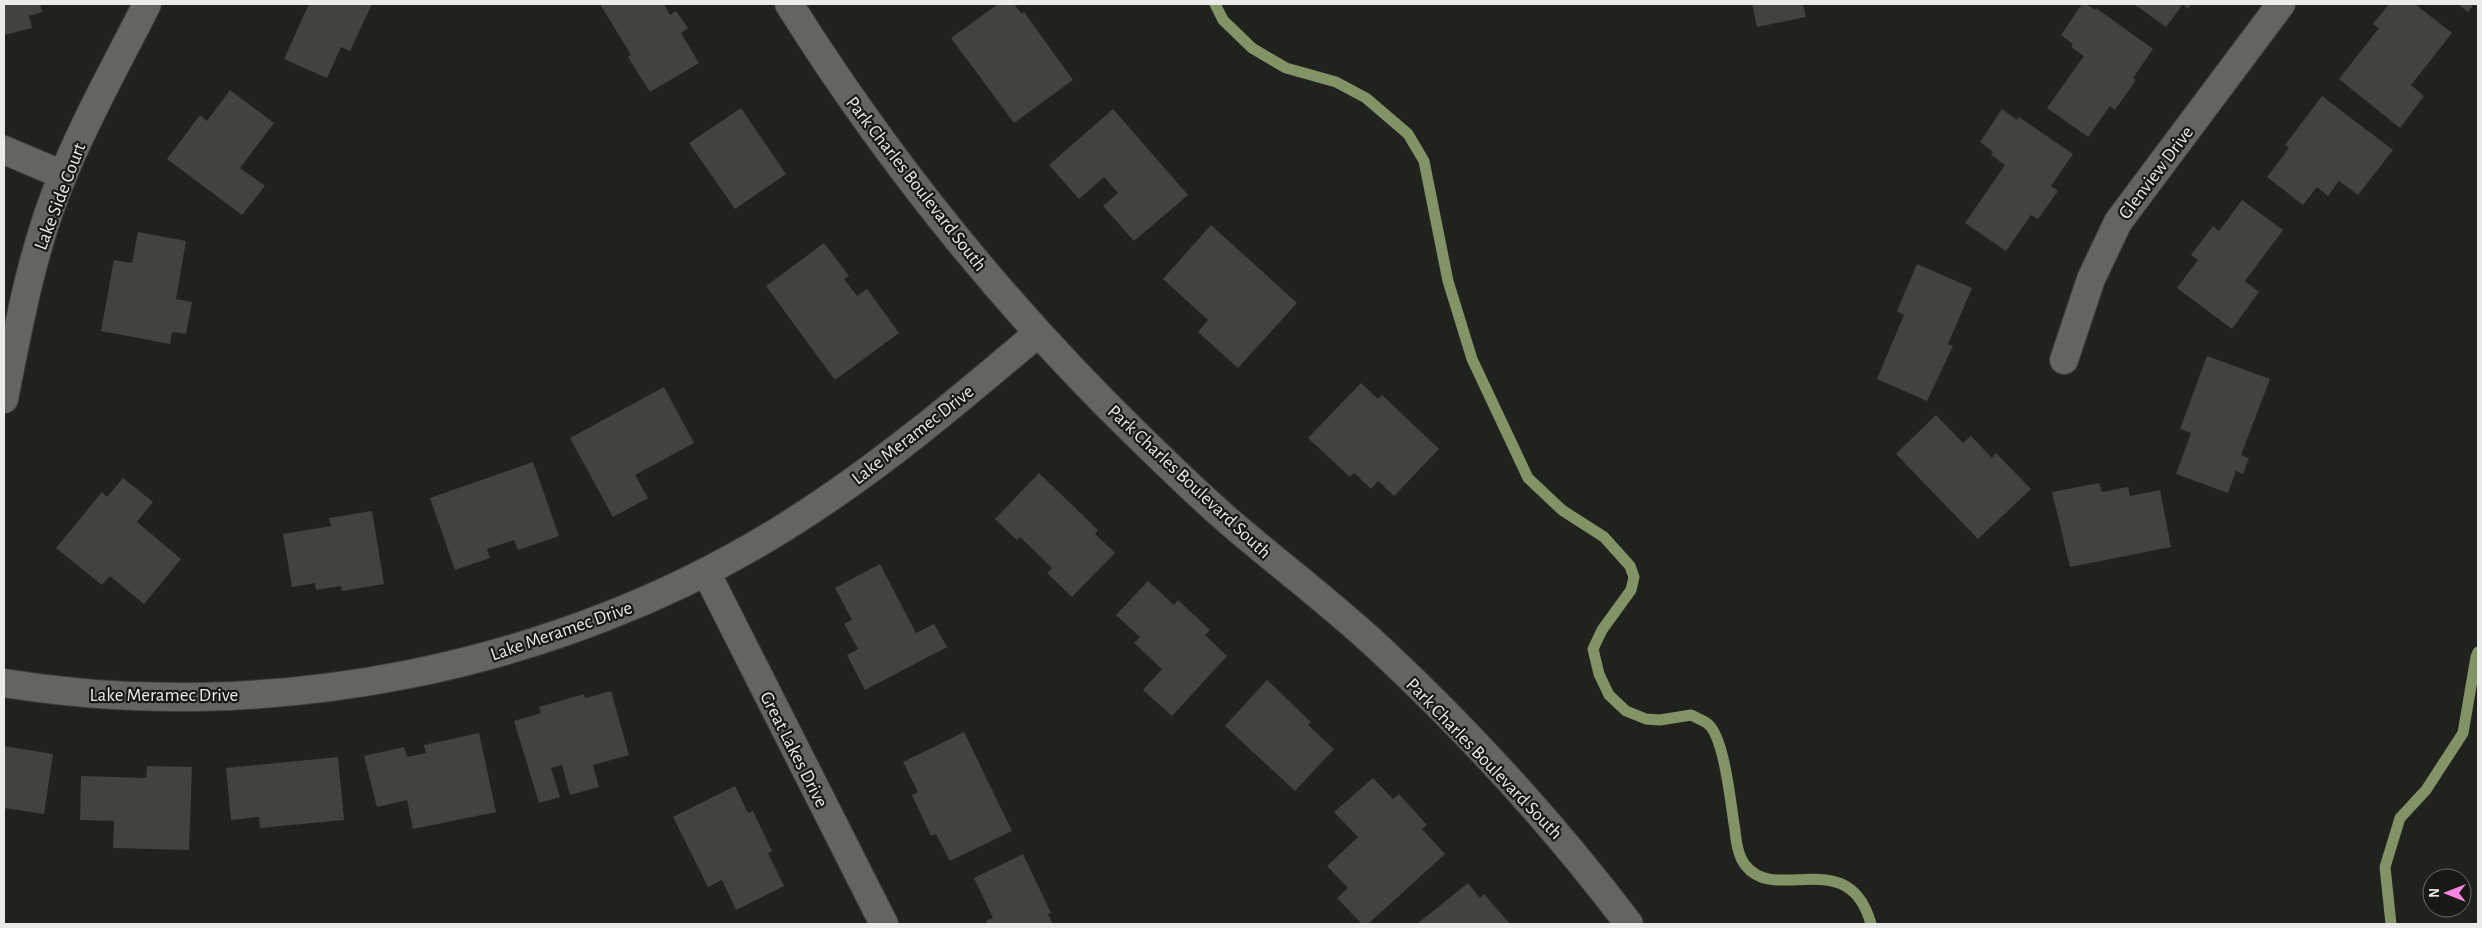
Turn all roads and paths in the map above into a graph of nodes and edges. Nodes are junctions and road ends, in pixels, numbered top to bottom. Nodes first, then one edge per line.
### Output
1 (147, 4) edge
2 (789, 4) edge
3 (2281, 4) edge
4 (4, 150) edge
5 (63, 175) junction
6 (1038, 334) junction
7 (2064, 360) dead end
8 (4, 399) edge
9 (706, 572) junction
10 (4, 683) edge
11 (884, 924) edge
12 (1629, 924) edge

1 - 5 street, Lake Side Court
2 - 6 street, Park Charles Boulevard South
3 - 7 street, Glenview Drive
4 - 5 street
5 - 8 street, Lake Side Court
6 - 9 street, Lake Meramec Drive
6 - 12 street, Park Charles Boulevard South
9 - 10 street, Lake Meramec Drive
9 - 11 street, Great Lakes Drive

